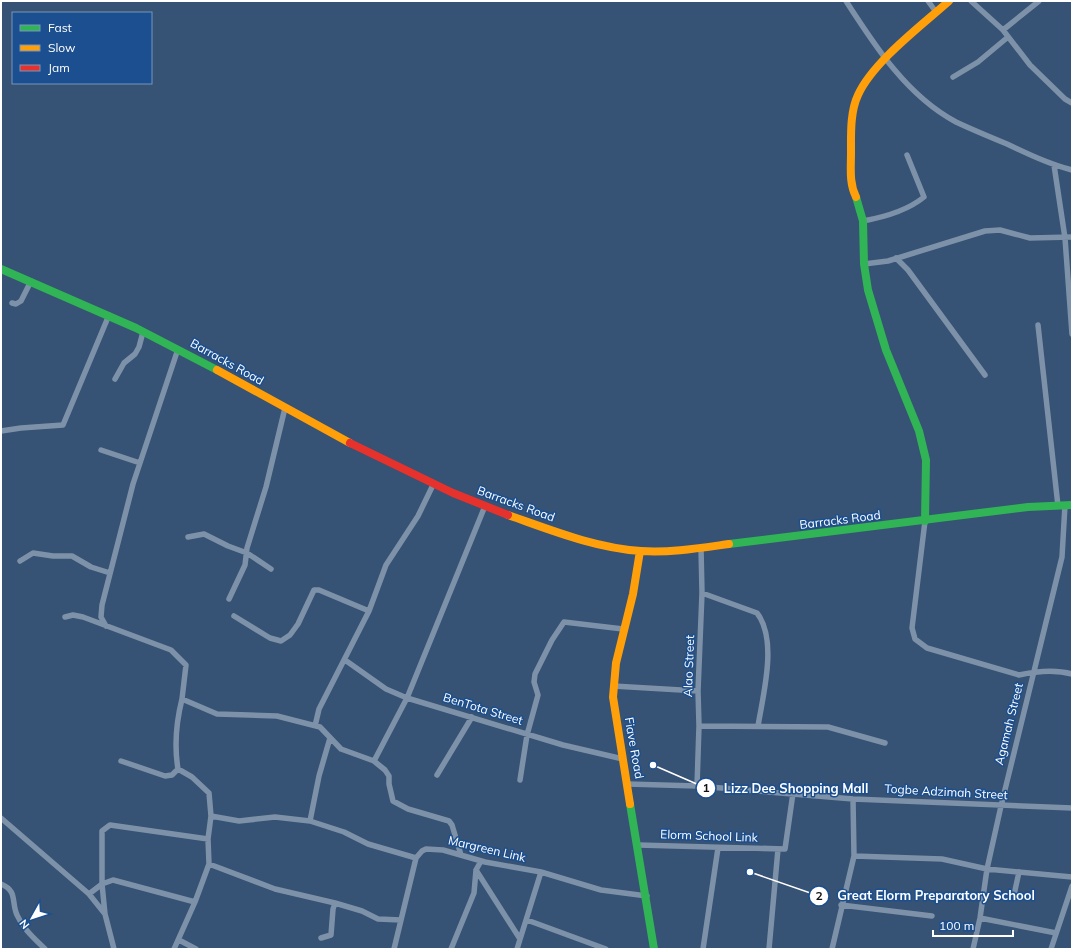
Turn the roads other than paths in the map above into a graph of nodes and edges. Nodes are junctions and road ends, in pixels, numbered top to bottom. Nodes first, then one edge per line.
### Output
1 (846, 1) edge
2 (928, 1) edge
3 (949, 1) edge
4 (971, 1) edge
5 (1040, 1) edge
6 (936, 12) junction
7 (1003, 30) junction
8 (1008, 37) junction
9 (886, 58) junction
10 (952, 77) dead end
11 (1072, 103) edge
12 (907, 155) dead end
13 (1054, 165) junction
14 (1072, 170) edge
15 (863, 221) junction
16 (1072, 237) edge
17 (1065, 238) junction
18 (896, 258) junction
19 (864, 264) junction
20 (1, 268) edge
21 (31, 281) junction
22 (12, 302) dead end
23 (109, 315) junction
24 (1038, 325) dead end
25 (143, 332) junction
26 (1072, 334) edge
27 (178, 349) junction
28 (985, 375) dead end
29 (115, 379) dead end
30 (285, 408) junction
31 (1, 431) edge
32 (101, 450) dead end
33 (140, 463) junction
34 (433, 485) junction
35 (1065, 505) edge
36 (485, 506) junction
37 (925, 521) junction
38 (188, 537) dead end
39 (700, 548) junction
40 (640, 551) junction
41 (247, 553) junction
42 (20, 560) dead end
43 (272, 569) dead end
44 (110, 573) junction
45 (702, 593) junction
46 (229, 599) dead end
47 (369, 611) junction
48 (234, 616) dead end
49 (65, 617) dead end
50 (106, 626) junction
51 (623, 630) junction
52 (345, 660) junction
53 (1034, 672) junction
54 (1072, 674) edge
55 (614, 686) junction
56 (698, 691) junction
57 (407, 698) junction
58 (182, 699) junction
59 (472, 716) junction
60 (315, 726) junction
61 (699, 726) junction
62 (758, 726) junction
63 (527, 734) junction
64 (330, 738) junction
65 (885, 743) dead end
66 (623, 759) junction
67 (121, 761) dead end
68 (374, 761) junction
69 (178, 769) junction
70 (437, 775) dead end
71 (520, 780) dead end
72 (628, 784) junction
73 (697, 786) junction
74 (793, 793) junction
75 (853, 799) junction
76 (1001, 806) junction
77 (1072, 808) edge
78 (212, 816) junction
79 (1, 818) edge
80 (310, 821) junction
81 (208, 839) junction
82 (638, 845) junction
83 (718, 848) junction
84 (778, 849) junction
85 (461, 855) junction
86 (854, 856) junction
87 (416, 858) junction
88 (481, 861) junction
89 (209, 864) junction
90 (987, 869) junction
91 (476, 870) junction
92 (541, 872) junction
93 (1019, 872) junction
94 (1072, 877) edge
95 (1, 884) edge
96 (102, 884) junction
97 (1072, 886) edge
98 (89, 894) junction
99 (1014, 895) dead end
100 (647, 896) junction
101 (195, 902) junction
102 (335, 903) junction
103 (841, 905) junction
104 (105, 914) junction
105 (932, 916) dead end
106 (980, 918) junction
107 (401, 920) junction
108 (527, 920) junction
109 (1056, 933) junction
110 (321, 938) dead end
111 (520, 939) junction
112 (179, 940) junction
113 (396, 948) edge
114 (45, 949) edge
115 (114, 949) edge
116 (174, 949) edge
117 (196, 949) edge
118 (450, 949) edge
119 (516, 949) edge
120 (606, 949) edge
121 (654, 949) edge
122 (703, 949) edge
123 (769, 949) edge
124 (832, 949) edge
125 (973, 949) edge
126 (1051, 949) edge

1 - 9 street
2 - 6 street
3 - 6 street
4 - 7 street
5 - 7 street
6 - 9 street
7 - 8 street
8 - 10 street
8 - 11 street
9 - 13 street
9 - 15 street
12 - 15 street
13 - 14 street
13 - 17 street
15 - 19 street
16 - 17 street
17 - 18 street
17 - 26 street
18 - 19 street
18 - 28 street
19 - 37 street
20 - 21 street, Barracks Road
21 - 22 street
21 - 23 street, Barracks Road
23 - 25 street, Barracks Road
23 - 31 street
24 - 35 street, Agamah Street
25 - 27 street, Barracks Road
25 - 29 street
27 - 30 street, Barracks Road
27 - 33 street
30 - 34 street, Barracks Road
30 - 41 street
32 - 33 street
33 - 44 street
34 - 36 street, Barracks Road
34 - 47 street
35 - 37 street, Barracks Road
35 - 53 street, Agamah Street
36 - 40 street, Barracks Road
36 - 57 street
37 - 39 street, Barracks Road
37 - 53 street
38 - 41 street
39 - 40 street, Barracks Road
39 - 45 street, Alao Street
40 - 51 street, Fiave Road
41 - 43 street
41 - 46 street
42 - 44 street
44 - 50 street
45 - 56 street, Alao Street
45 - 62 street
47 - 48 street
47 - 52 street
49 - 50 street
50 - 58 street
51 - 55 street, Fiave Road
51 - 63 street
52 - 57 street, BenTota Street
52 - 60 street
53 - 54 street
53 - 76 street, Agamah Street
55 - 56 street
55 - 66 street, Fiave Road
56 - 61 street, Alao Street
57 - 59 street, BenTota Street
57 - 68 street
58 - 60 street
58 - 69 street
59 - 63 street, BenTota Street
59 - 70 street
60 - 64 street
61 - 62 street
61 - 73 street, Alao Street
62 - 65 street
63 - 66 street, BenTota Street
63 - 71 street
64 - 68 street
64 - 80 street
66 - 72 street, Fiave Road
67 - 69 street
68 - 85 street
69 - 78 street
72 - 73 street, Togbe Adzimah Street
72 - 82 street, Fiave Road
73 - 74 street, Togbe Adzimah Street
74 - 75 street, Togbe Adzimah Street
74 - 84 street
75 - 76 street, Togbe Adzimah Street
75 - 86 street
76 - 77 street, Togbe Adzimah Street
76 - 90 street, Agamah Street
78 - 80 street
78 - 81 street
79 - 98 street
80 - 87 street
81 - 89 street
81 - 96 street
82 - 83 street, Elorm School Link
82 - 100 street, Fiave Road
83 - 84 street, Elorm School Link
83 - 122 street
84 - 123 street
85 - 87 street, Margreen Link
85 - 88 street, Margreen Link
86 - 90 street
86 - 103 street
87 - 107 street
88 - 91 street
88 - 92 street, Margreen Link
89 - 101 street
89 - 102 street
90 - 93 street
90 - 106 street, Agamah Street
91 - 111 street
91 - 118 street
92 - 100 street, Margreen Link
92 - 108 street
93 - 94 street
93 - 99 street
95 - 114 street
96 - 98 street
96 - 101 street
96 - 104 street
97 - 109 street
98 - 104 street
100 - 121 street, Fiave Road
101 - 112 street
102 - 107 street
102 - 110 street
103 - 105 street
103 - 124 street
104 - 115 street
106 - 109 street
106 - 125 street, Agamah Street
107 - 113 street
108 - 111 street
108 - 120 street
109 - 126 street
111 - 119 street
112 - 116 street
112 - 117 street

